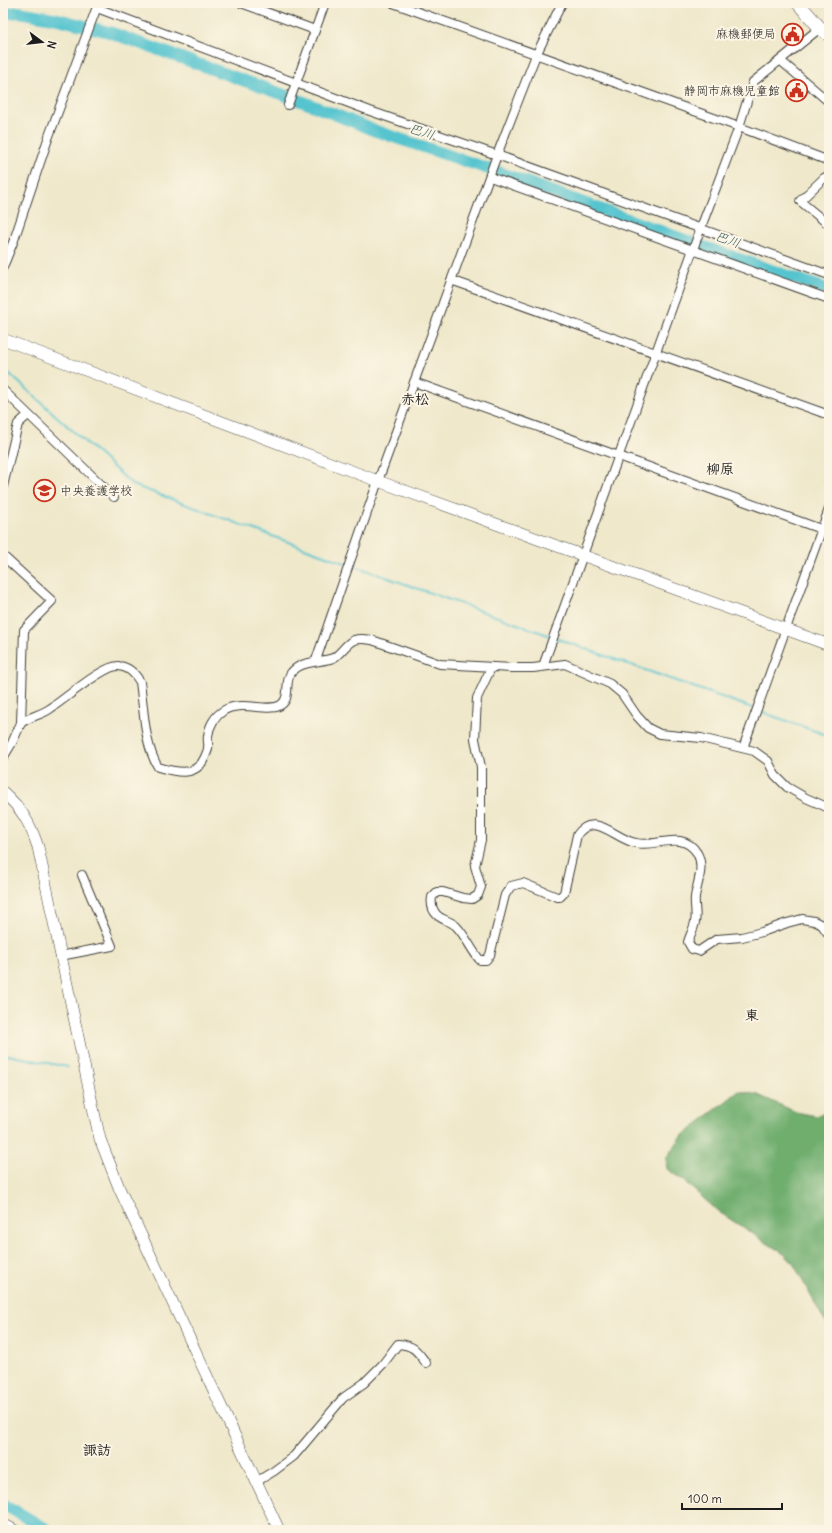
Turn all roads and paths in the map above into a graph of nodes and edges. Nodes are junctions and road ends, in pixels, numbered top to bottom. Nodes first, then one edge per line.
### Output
1 (241, 3) edge
2 (325, 3) edge
3 (392, 3) edge
4 (562, 3) edge
5 (798, 3) edge
6 (98, 6) edge
7 (315, 30) junction
8 (824, 32) edge
9 (536, 55) junction
10 (780, 61) junction
11 (296, 83) junction
12 (829, 102) edge
13 (288, 106) dead end
14 (739, 127) junction
15 (498, 155) junction
16 (829, 161) edge
17 (829, 176) edge
18 (490, 177) junction
19 (829, 225) edge
20 (700, 230) junction
21 (692, 250) junction
22 (3, 267) edge
23 (829, 275) edge
24 (451, 280) junction
25 (829, 299) edge
26 (3, 339) edge
27 (655, 353) junction
28 (414, 382) junction
29 (3, 390) edge
30 (28, 415) junction
31 (829, 415) edge
32 (619, 455) junction
33 (378, 481) junction
34 (3, 486) edge
35 (114, 497) dead end
36 (829, 509) edge
37 (825, 530) edge
38 (3, 556) edge
39 (583, 556) junction
40 (786, 629) junction
41 (829, 645) edge
42 (316, 660) junction
43 (543, 666) junction
44 (491, 668) junction
45 (21, 723) junction
46 (743, 748) junction
47 (3, 758) edge
48 (3, 792) edge
49 (827, 805) edge
50 (82, 875) dead end
51 (829, 935) edge
52 (60, 956) junction
53 (426, 1363) dead end
54 (256, 1482) junction
55 (3, 1524) edge
56 (14, 1530) edge
57 (279, 1530) edge

1 - 7 street
2 - 7 street
3 - 9 street
4 - 9 street
5 - 8 main road
6 - 11 street
6 - 22 street
7 - 11 street
8 - 10 street
9 - 14 street
9 - 15 street
10 - 12 street
10 - 14 street
11 - 13 street
11 - 15 street
14 - 16 street
14 - 20 street
15 - 18 street
15 - 20 street
17 - 19 street
18 - 21 street
18 - 24 street
20 - 21 street
20 - 23 street
21 - 25 street
21 - 27 street
24 - 27 street
24 - 28 street
26 - 33 street
27 - 31 street
27 - 32 street
28 - 32 street
28 - 33 street
29 - 30 street
30 - 34 street
30 - 35 street
32 - 37 street
32 - 39 street
33 - 39 street
33 - 42 street
36 - 37 street
37 - 40 street
38 - 45 street
39 - 40 street
39 - 43 street
40 - 41 street
40 - 46 street
42 - 44 street
42 - 45 street
43 - 44 street
43 - 46 street
44 - 51 street
45 - 47 street
46 - 49 street
48 - 52 street
50 - 52 street
52 - 54 street
53 - 54 street
54 - 57 street
55 - 56 street

